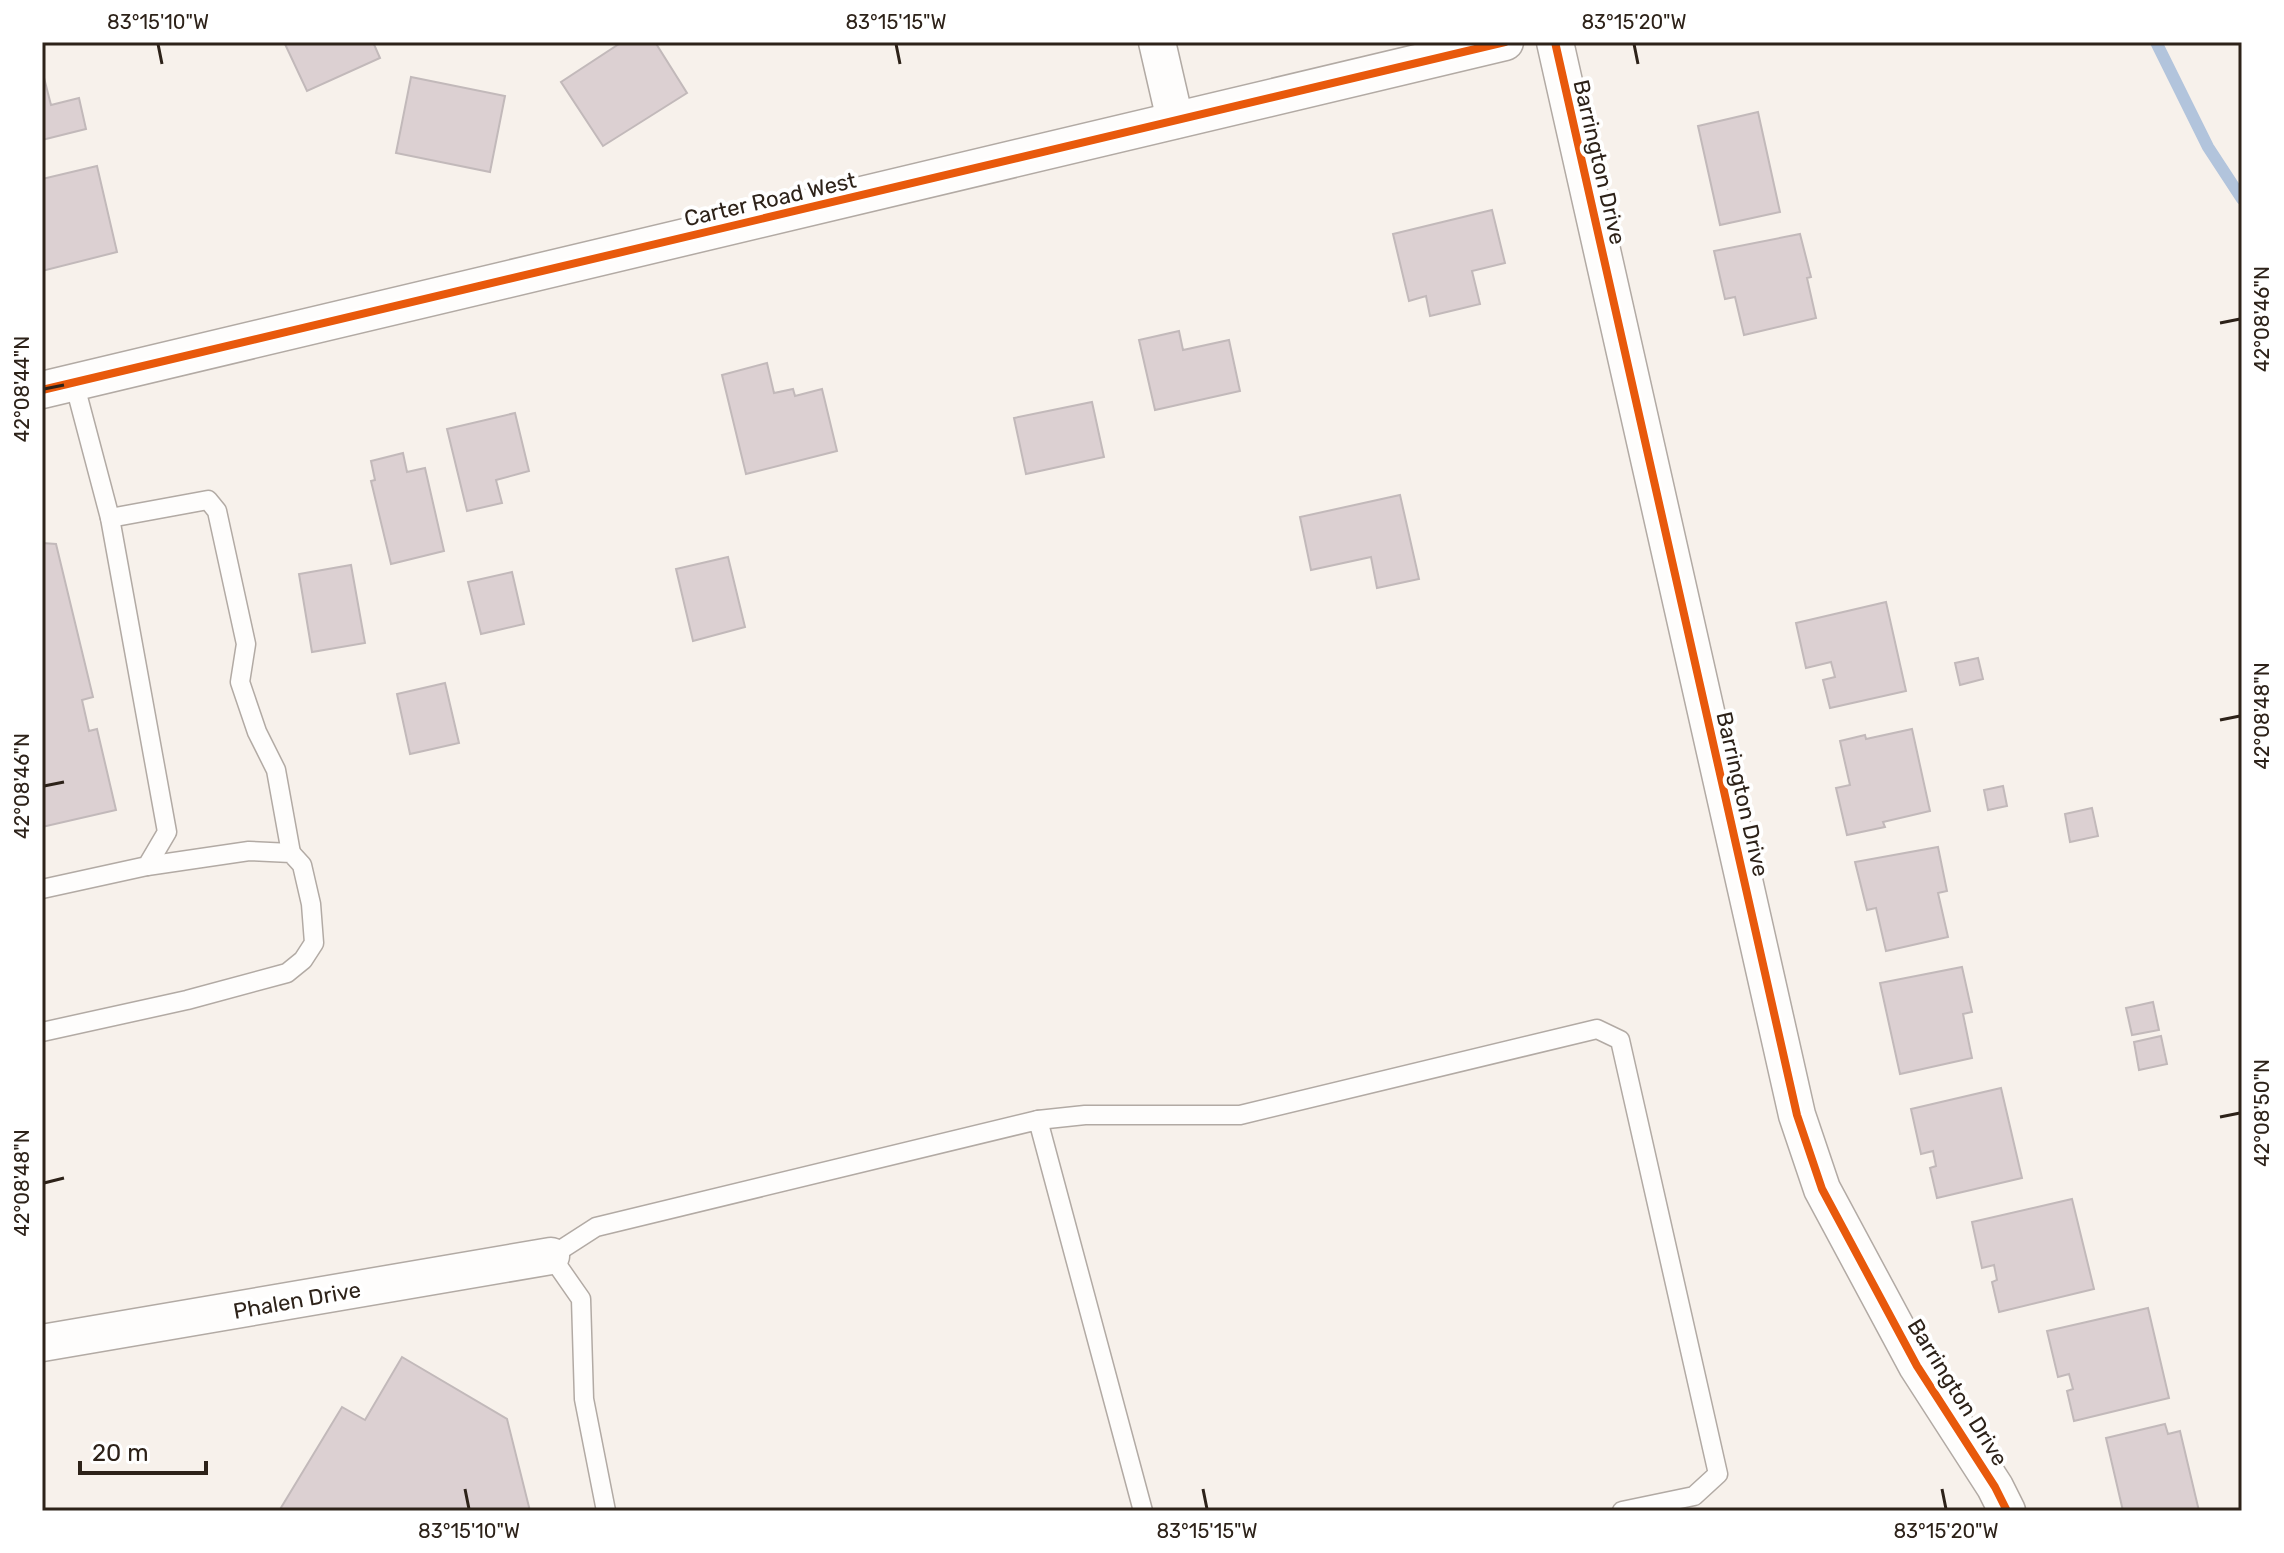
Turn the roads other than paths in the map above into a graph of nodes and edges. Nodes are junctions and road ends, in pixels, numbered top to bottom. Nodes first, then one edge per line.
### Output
1 (1157, 42) edge
2 (1505, 42) edge
3 (1555, 42) edge
4 (1175, 120) junction
5 (58, 386) edge
6 (110, 518) junction
7 (291, 853) junction
8 (147, 866) junction
9 (42, 889) edge
10 (42, 1032) edge
11 (1038, 1120) junction
12 (551, 1256) junction
13 (42, 1343) edge
14 (606, 1511) edge
15 (1143, 1511) edge
16 (1622, 1511) edge
17 (2007, 1511) edge

1 - 4 street
2 - 4 street, Carter Road West
3 - 17 street, Barrington Drive
4 - 5 street, Carter Road West
5 - 6 lane
6 - 7 lane
6 - 8 lane
7 - 8 lane
7 - 10 lane
8 - 9 lane
11 - 12 lane
11 - 15 lane
11 - 16 lane
12 - 13 street, Phalen Drive
12 - 14 lane

